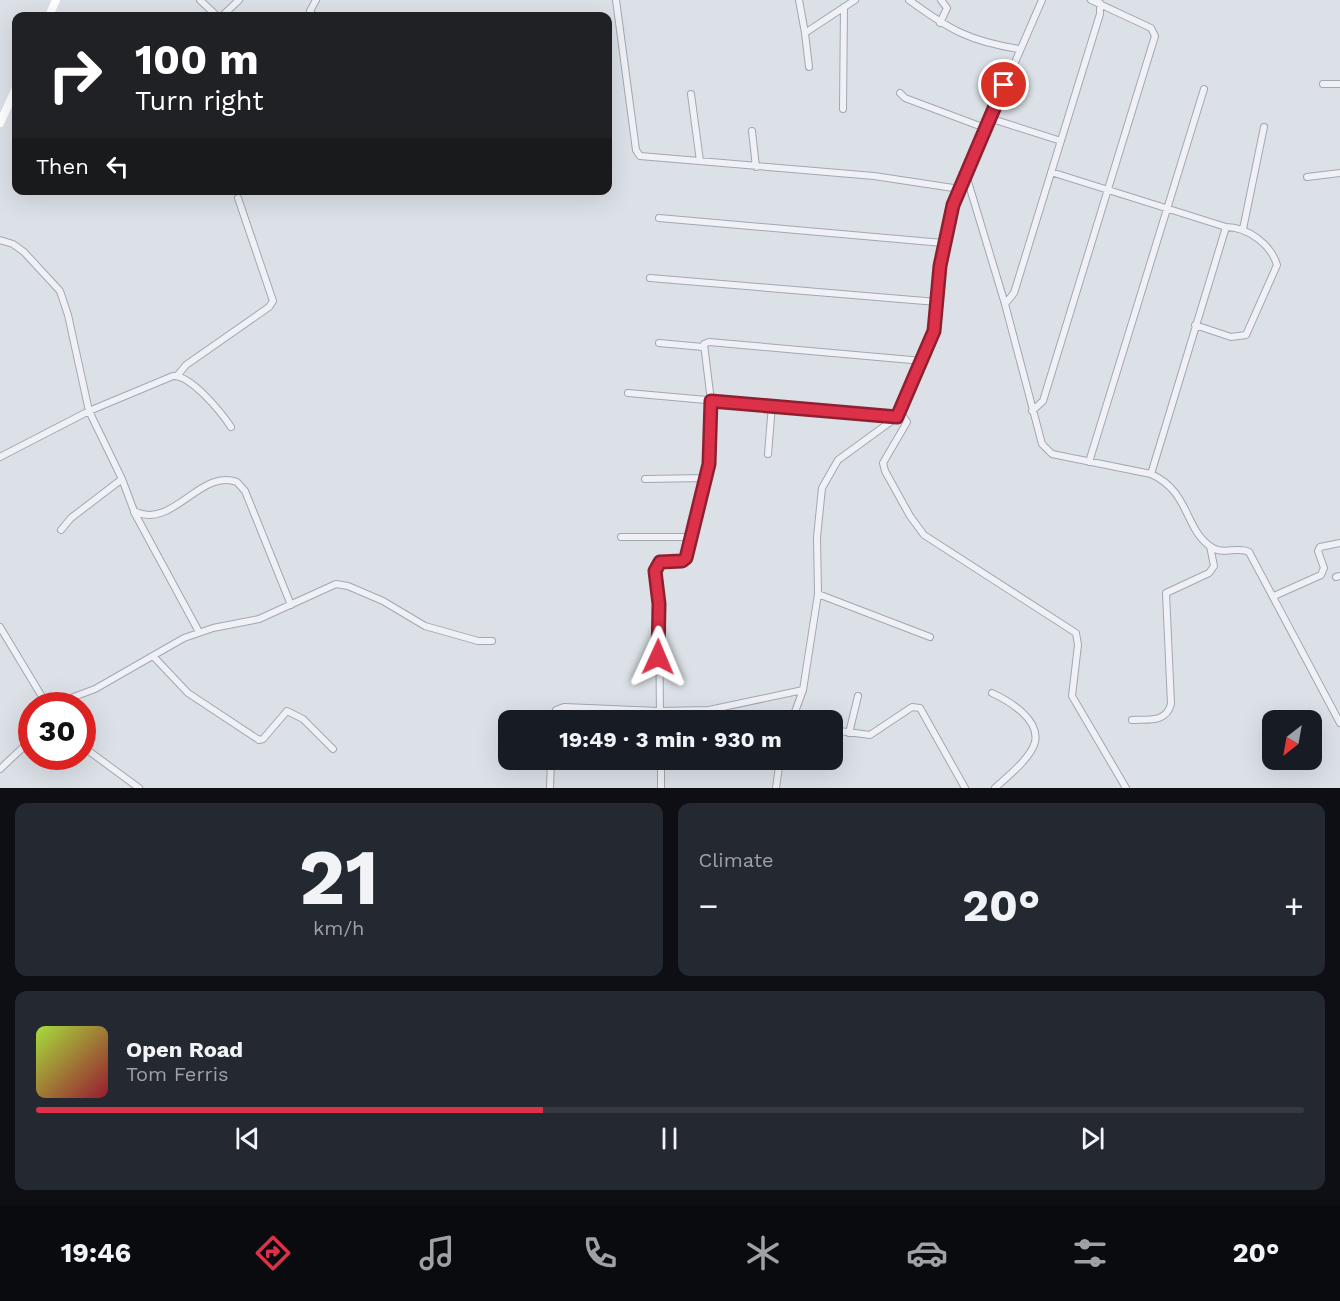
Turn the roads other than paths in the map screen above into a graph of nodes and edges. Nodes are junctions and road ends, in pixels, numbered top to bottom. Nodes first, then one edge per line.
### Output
1 (200, 0) edge
2 (239, 0) edge
3 (616, 0) edge
4 (799, 0) edge
5 (855, 0) edge
6 (909, 0) edge
7 (941, 0) edge
8 (1042, 0) edge
9 (1091, 0) edge
10 (1101, 2) edge
11 (844, 7) junction
12 (215, 12) edge
13 (225, 12) edge
14 (940, 23) junction
15 (806, 33) junction
16 (1019, 49) junction
17 (809, 68) dead end
18 (1323, 84) dead end
19 (1340, 84) edge
20 (1204, 89) dead end
21 (900, 93) dead end
22 (691, 94) dead end
23 (12, 97) edge
24 (843, 109) dead end
25 (989, 118) junction
26 (0, 123) edge
27 (1264, 127) dead end
28 (985, 128) junction
29 (752, 130) dead end
30 (1060, 141) junction
31 (700, 162) junction
32 (756, 167) junction
33 (1051, 172) junction
34 (1340, 173) edge
35 (966, 175) junction
36 (1307, 177) dead end
37 (960, 189) junction
38 (1109, 189) junction
39 (238, 198) dead end
40 (1168, 207) junction
41 (658, 218) dead end
42 (1226, 227) junction
43 (1243, 229) junction
44 (0, 240) edge
45 (944, 243) junction
46 (650, 278) dead end
47 (937, 302) junction
48 (1005, 304) junction
49 (1195, 325) junction
50 (659, 343) dead end
51 (703, 347) junction
52 (923, 361) junction
53 (177, 375) junction
54 (628, 393) dead end
55 (711, 401) junction
56 (772, 405) junction
57 (89, 411) junction
58 (1032, 411) junction
59 (899, 415) junction
60 (231, 427) dead end
61 (768, 454) dead end
62 (0, 457) edge
63 (1089, 462) junction
64 (1151, 474) junction
65 (645, 478) dead end
66 (706, 478) junction
67 (122, 479) junction
68 (134, 511) junction
69 (61, 530) dead end
70 (621, 537) dead end
71 (691, 537) junction
72 (1340, 543) edge
73 (1209, 546) junction
74 (818, 594) junction
75 (1274, 596) junction
76 (291, 604) junction
77 (0, 627) edge
78 (198, 632) junction
79 (930, 637) dead end
80 (492, 641) dead end
81 (153, 656) junction
82 (803, 690) junction
83 (39, 692) edge
84 (87, 692) edge
85 (992, 693) dead end
86 (858, 696) dead end
87 (556, 710) edge
88 (635, 710) edge
89 (659, 710) edge
90 (709, 710) edge
91 (796, 710) edge
92 (1132, 720) dead end
93 (1340, 723) edge
94 (843, 732) edge
95 (849, 733) junction
96 (333, 749) dead end
97 (18, 752) edge
98 (96, 756) edge
99 (0, 769) edge
100 (551, 770) edge
101 (661, 770) edge
102 (778, 770) edge
103 (962, 787) edge
104 (139, 788) edge
105 (550, 788) edge
106 (661, 788) edge
107 (776, 788) edge
108 (995, 788) edge
109 (1126, 788) edge

1 - 12 street
2 - 13 street
3 - 31 street
4 - 15 street
5 - 11 street
6 - 14 street
7 - 14 street
8 - 16 street
9 - 10 street
10 - 30 street
10 - 38 street
11 - 15 street
11 - 24 street
14 - 16 street
15 - 17 street
16 - 25 street
18 - 19 street
20 - 40 street
21 - 28 street
22 - 31 street
23 - 26 main road
25 - 28 street
25 - 30 street
27 - 43 street
28 - 35 street
29 - 32 street
30 - 33 street
31 - 32 street
32 - 37 street
33 - 38 street
33 - 48 street
34 - 36 street
35 - 37 street
35 - 48 street
37 - 45 street
38 - 40 street
38 - 58 street
39 - 53 street
40 - 42 street
40 - 63 street
41 - 45 street
42 - 43 street
42 - 49 street
43 - 49 street
44 - 57 street
45 - 47 street
46 - 47 street
47 - 52 street
48 - 58 street
49 - 64 street
50 - 51 street
51 - 52 street
51 - 55 street
52 - 59 street
53 - 57 street
53 - 60 street
54 - 55 street
55 - 56 street
55 - 66 street
56 - 59 street
56 - 61 street
57 - 62 street
57 - 67 street
58 - 63 street
59 - 74 street
59 - 109 street
63 - 64 street
64 - 73 street
65 - 66 street
66 - 71 street
67 - 68 street
67 - 69 street
68 - 76 street
68 - 78 street
70 - 71 street
71 - 89 street
72 - 75 street
73 - 75 street
73 - 92 street
74 - 79 street
74 - 82 street
75 - 93 street
76 - 78 street
76 - 80 street
77 - 83 street
78 - 81 street
81 - 84 street
81 - 96 street
82 - 90 street
82 - 91 street
85 - 108 street
86 - 95 street
87 - 88 street
94 - 95 street
95 - 103 street
97 - 99 street
98 - 104 street
100 - 105 street
101 - 106 street
102 - 107 street

